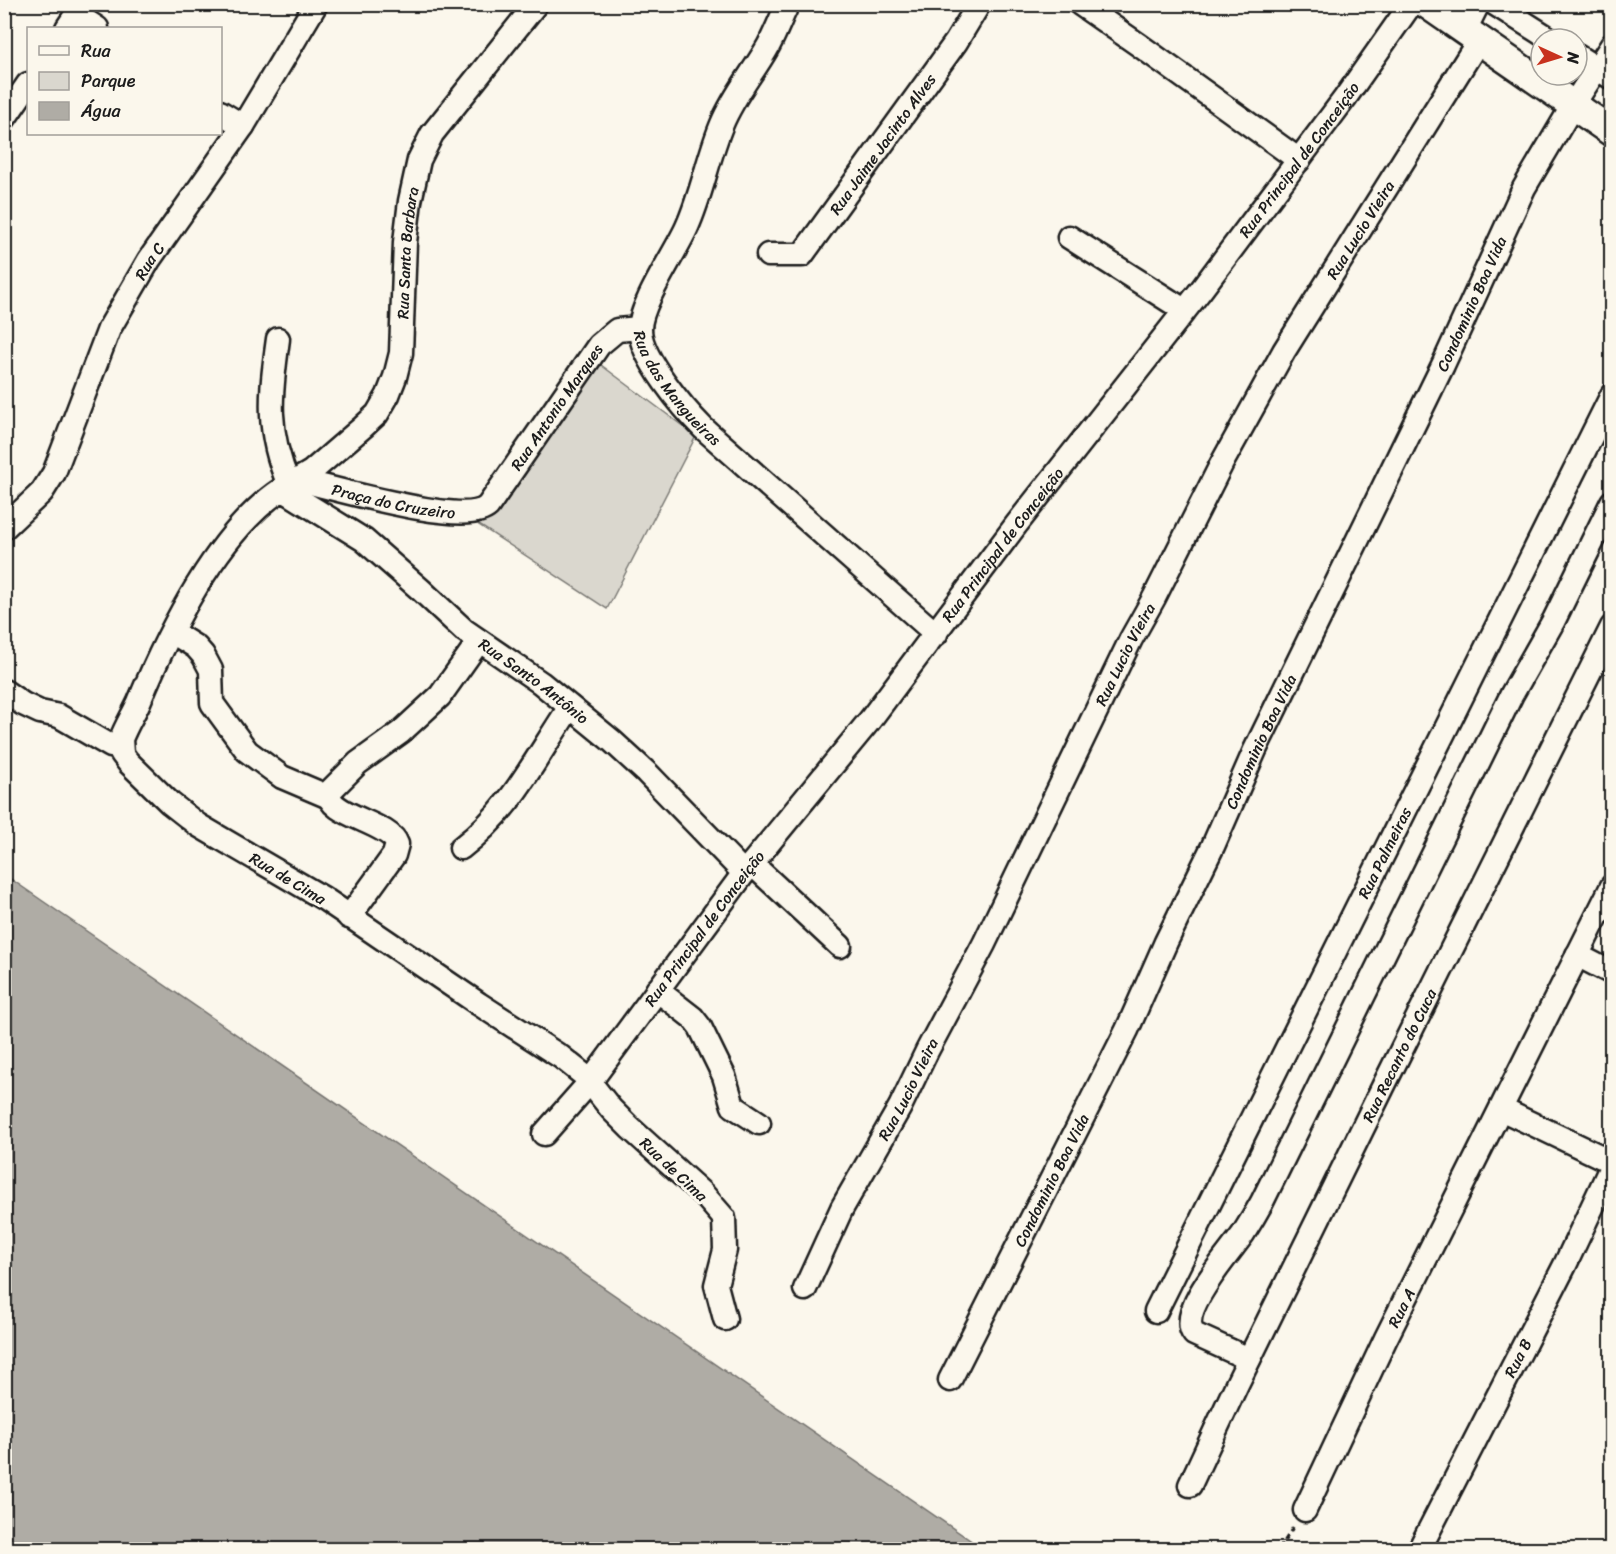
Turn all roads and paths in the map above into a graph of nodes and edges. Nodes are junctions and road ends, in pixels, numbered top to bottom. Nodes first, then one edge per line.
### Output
1 (316, 4) edge
2 (536, 4) edge
3 (788, 4) edge
4 (979, 4) edge
5 (1080, 4) edge
6 (1411, 4) edge
7 (1426, 4) edge
8 (1478, 4) edge
9 (1495, 4) edge
10 (76, 16) edge
11 (95, 27) edge
12 (1531, 27) edge
13 (1472, 35) junction
14 (1611, 45) edge
15 (1589, 64) edge
16 (1604, 73) edge
17 (27, 85) edge
18 (1573, 105) junction
19 (222, 113) edge
20 (4, 119) edge
21 (243, 126) junction
22 (1611, 132) edge
23 (1299, 160) junction
24 (1069, 237) dead end
25 (768, 255) dead end
26 (1184, 310) junction
27 (640, 328) junction
28 (278, 339) dead end
29 (1611, 395) edge
30 (290, 485) junction
31 (1611, 502) edge
32 (488, 506) joint
33 (4, 528) edge
34 (1611, 627) edge
35 (172, 632) junction
36 (936, 634) junction
37 (479, 641) junction
38 (4, 691) edge
39 (570, 707) junction
40 (120, 747) junction
41 (328, 797) junction
42 (461, 848) dead end
43 (748, 869) junction
44 (1611, 886) edge
45 (349, 917) junction
46 (840, 946) dead end
47 (1577, 955) junction
48 (1611, 973) edge
49 (657, 990) junction
50 (590, 1082) junction
51 (1501, 1109) junction
52 (759, 1123) dead end
53 (544, 1134) dead end
54 (1611, 1163) edge
55 (805, 1289) dead end
56 (1156, 1311) dead end
57 (725, 1318) dead end
58 (1249, 1359) junction
59 (950, 1380) dead end
60 (1190, 1485) dead end
61 (1305, 1510) joint
62 (1279, 1550) edge
63 (1419, 1550) edge

1 - 21 street, Rua C
2 - 30 street, Rua Santa Barbara
3 - 27 street, Rua das Mangueiras
4 - 25 street, Rua Jaime Jacinto Alves
5 - 23 street
6 - 23 street, Rua Principal de Conceição
7 - 13 main road
8 - 13 street, Rua Lucio Vieira
9 - 12 street
10 - 11 street
13 - 18 main road
13 - 55 street, Rua Lucio Vieira
14 - 16 street, Condominio Boa Vida
15 - 16 street
16 - 18 street, Condominio Boa Vida
17 - 20 street
18 - 22 main road
18 - 59 street, Condominio Boa Vida
19 - 21 street
21 - 33 street, Rua C
23 - 26 street, Rua Principal de Conceição
24 - 26 street
26 - 36 street, Rua Principal de Conceição
27 - 32 street, Rua Antonio Marques
27 - 36 street, Rua das Mangueiras
28 - 30 street
29 - 56 street, Rua Palmeiras
30 - 32 street, Praça do Cruzeiro
30 - 35 street
30 - 37 street, Rua Santo Antônio
31 - 58 street
34 - 58 street, Rua Recanto do Cuca
35 - 40 street
35 - 41 street
36 - 43 street, Rua Principal de Conceição
37 - 39 street, Rua Santo Antônio
37 - 41 street
38 - 40 street
39 - 42 street
39 - 43 street, Rua Santo Antônio
40 - 45 street, Rua de Cima
41 - 45 street
43 - 46 street, Rua Santo Antônio
43 - 49 street, Rua Principal de Conceição
44 - 47 street, Rua A
45 - 50 street, Rua de Cima
47 - 48 street
47 - 51 street, Rua A
49 - 50 street, Rua Principal de Conceição
49 - 52 street
50 - 53 street, Rua Principal de Conceição
50 - 57 street, Rua de Cima
51 - 54 street
51 - 61 street, Rua A
54 - 63 street, Rua B
58 - 60 street, Rua Recanto do Cuca
61 - 62 path

